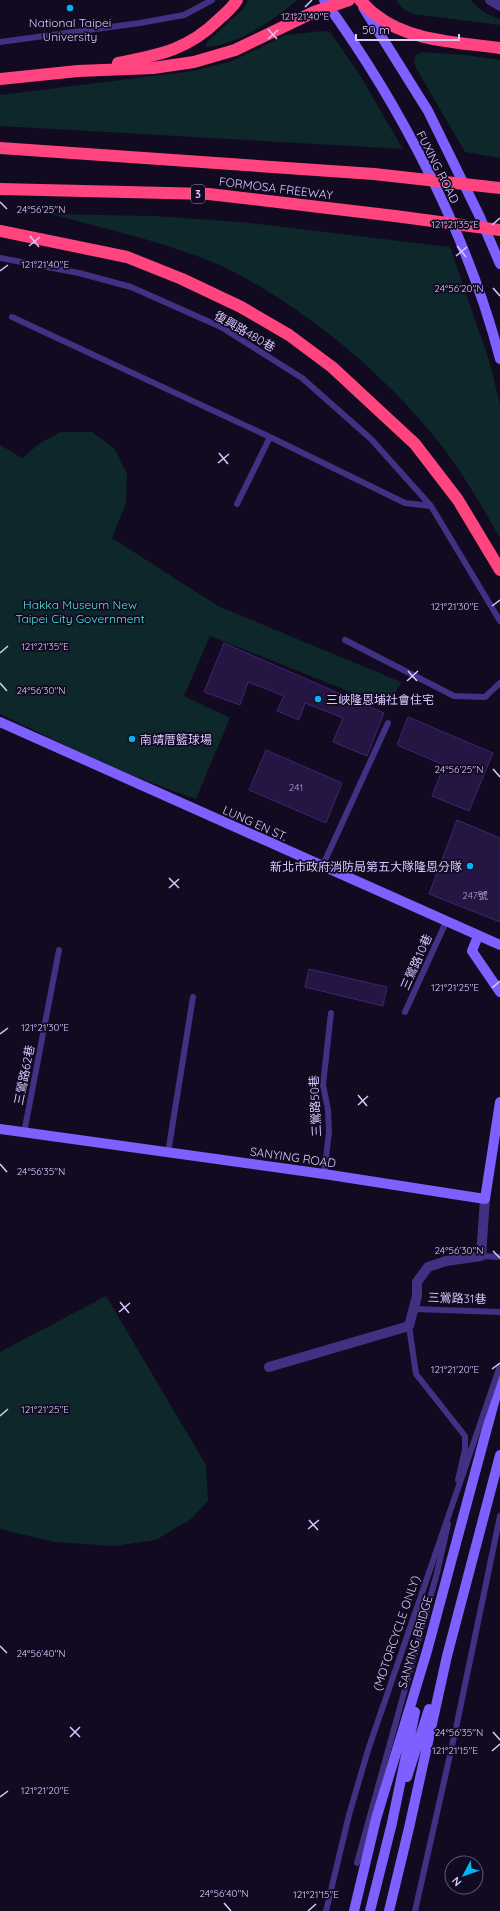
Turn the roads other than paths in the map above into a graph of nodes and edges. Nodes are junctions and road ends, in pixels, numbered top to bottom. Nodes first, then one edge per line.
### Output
1 (212, 0) edge
2 (237, 0) edge
3 (349, 0) edge
4 (360, 0) edge
5 (490, 0) edge
6 (327, 3) edge
7 (500, 6) edge
8 (0, 42) edge
9 (500, 48) edge
10 (78, 71) junction
11 (0, 79) edge
12 (0, 148) edge
13 (500, 188) edge
14 (0, 189) edge
15 (500, 230) edge
16 (0, 231) edge
17 (0, 258) edge
18 (500, 264) edge
19 (12, 317) dead end
20 (500, 359) edge
21 (270, 437) junction
22 (237, 504) dead end
23 (431, 506) junction
24 (500, 570) edge
25 (500, 621) edge
26 (345, 640) dead end
27 (500, 683) edge
28 (0, 722) edge
29 (388, 722) dead end
30 (322, 866) junction
31 (446, 922) junction
32 (478, 936) junction
33 (500, 945) edge
34 (59, 950) dead end
35 (500, 992) edge
36 (193, 997) dead end
37 (405, 1012) dead end
38 (331, 1013) dead end
39 (500, 1102) edge
40 (0, 1129) edge
41 (24, 1133) junction
42 (168, 1153) junction
43 (324, 1174) junction
44 (485, 1199) junction
45 (481, 1256) junction
46 (500, 1257) edge
47 (414, 1309) junction
48 (500, 1312) edge
49 (409, 1326) junction
50 (500, 1366) edge
51 (270, 1367) dead end
52 (500, 1380) edge
53 (500, 1455) edge
54 (500, 1516) edge
55 (427, 1651) junction
56 (446, 1656) junction
57 (392, 1823) junction
58 (357, 1863) dead end
59 (326, 1911) edge
60 (354, 1911) edge
61 (370, 1911) edge
62 (389, 1911) edge
63 (415, 1911) edge

1 - 8 lane
2 - 10 highway
3 - 6 highway
4 - 9 highway
4 - 18 main road, FUXING ROAD
5 - 7 street
6 - 10 highway
6 - 20 main road, FUXING ROAD
10 - 11 highway
12 - 13 highway, FORMOSA FREEWAY, bridge
14 - 15 highway, FORMOSA FREEWAY / 3, bridge
16 - 24 highway
17 - 23 lane, 復興路480巷
19 - 21 lane
21 - 22 lane
21 - 23 lane
23 - 25 lane, 復興路480巷
26 - 27 lane
28 - 30 main road, LUNG EN ST.
29 - 30 lane
30 - 31 main road, LUNG EN ST.
31 - 32 main road, LUNG EN ST.
31 - 37 lane, 三鶯路10巷
32 - 33 main road, LUNG EN ST.
32 - 35 main road
34 - 41 lane, 三鶯路62巷
36 - 42 lane
38 - 43 lane, 三鶯路50巷
39 - 44 main road
40 - 41 main road, SANYING ROAD
41 - 42 main road, SANYING ROAD
42 - 43 main road, SANYING ROAD
43 - 44 main road, SANYING ROAD
44 - 45 street
45 - 46 lane
45 - 47 street, 三鶯路31巷
47 - 48 lane, 三鶯路31巷
47 - 49 street, 三鶯路31巷
49 - 51 street
49 - 58 lane
50 - 59 lane, (MOTORCYCLE ONLY), bridge
52 - 55 main road, SANYING BRIDGE
53 - 56 main road
54 - 63 lane
55 - 57 main road
55 - 60 main road, SANYING BRIDGE
56 - 57 main road
56 - 62 main road
57 - 61 main road

